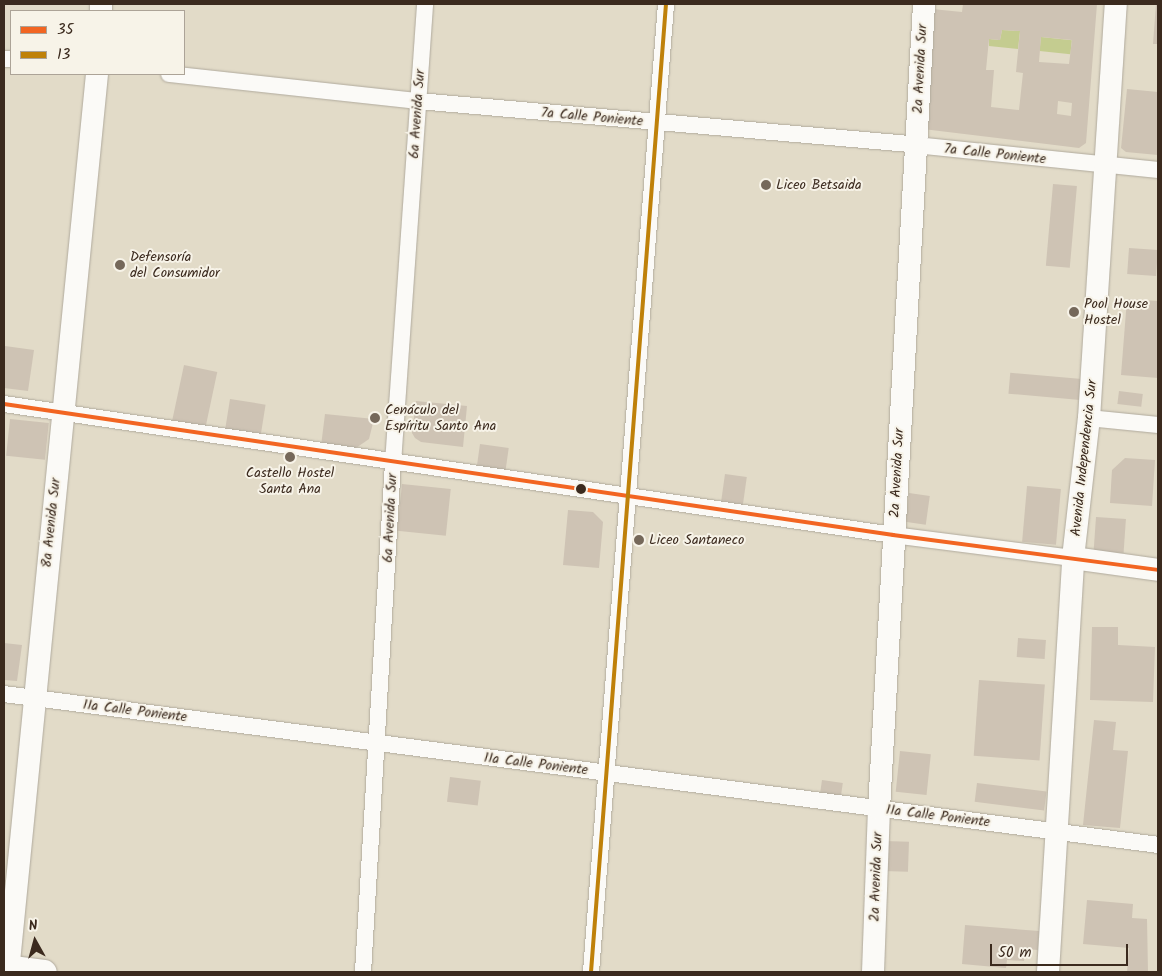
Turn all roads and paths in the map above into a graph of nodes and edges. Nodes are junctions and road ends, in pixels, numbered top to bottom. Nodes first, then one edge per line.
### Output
1 (425, 4) edge
2 (666, 4) edge
3 (924, 4) edge
4 (1116, 4) edge
5 (97, 75) edge
6 (178, 75) edge
7 (418, 101) junction
8 (656, 123) junction
9 (916, 145) junction
10 (1104, 165) junction
11 (1158, 170) edge
12 (4, 404) edge
13 (63, 412) junction
14 (1090, 418) junction
15 (1158, 425) edge
16 (393, 463) junction
17 (629, 497) junction
18 (893, 535) junction
19 (1073, 558) junction
20 (1158, 570) edge
21 (4, 694) edge
22 (34, 698) junction
23 (377, 743) junction
24 (606, 773) junction
25 (878, 809) junction
26 (1057, 831) junction
27 (1158, 845) edge
28 (7, 969) edge
29 (44, 972) edge
30 (363, 972) edge
31 (591, 972) edge
32 (872, 972) edge
33 (1048, 972) edge

1 - 7 street, 6a Avenida Sur
2 - 8 street
3 - 9 main road, 2a Avenida Sur
4 - 10 main road, Avenida Independencia Sur
5 - 13 main road, 8a Avenida Sur
6 - 7 street, 7a Calle Poniente
7 - 8 street, 7a Calle Poniente
7 - 16 street, 6a Avenida Sur
8 - 9 street, 7a Calle Poniente
8 - 17 street
9 - 10 street, 7a Calle Poniente
9 - 18 main road, 2a Avenida Sur
10 - 11 street, 7a Calle Poniente
10 - 14 main road, Avenida Independencia Sur
12 - 13 street
13 - 16 street
13 - 22 main road, 8a Avenida Sur
14 - 15 street
14 - 19 main road, Avenida Independencia Sur
16 - 17 street
16 - 23 street, 6a Avenida Sur
17 - 18 street
17 - 24 street
18 - 19 street
18 - 25 main road, 2a Avenida Sur
19 - 20 main road
19 - 26 main road, Avenida Independencia Sur
21 - 22 street, 11a Calle Poniente
22 - 23 street, 11a Calle Poniente
22 - 28 main road, 8a Avenida Sur
23 - 24 street, 11a Calle Poniente
23 - 30 street, 6a Avenida Sur
24 - 25 street, 11a Calle Poniente
24 - 31 street
25 - 26 street, 11a Calle Poniente
25 - 32 main road, 2a Avenida Sur
26 - 27 street, 11a Calle Poniente
26 - 33 main road, Avenida Independencia Sur
28 - 29 main road

